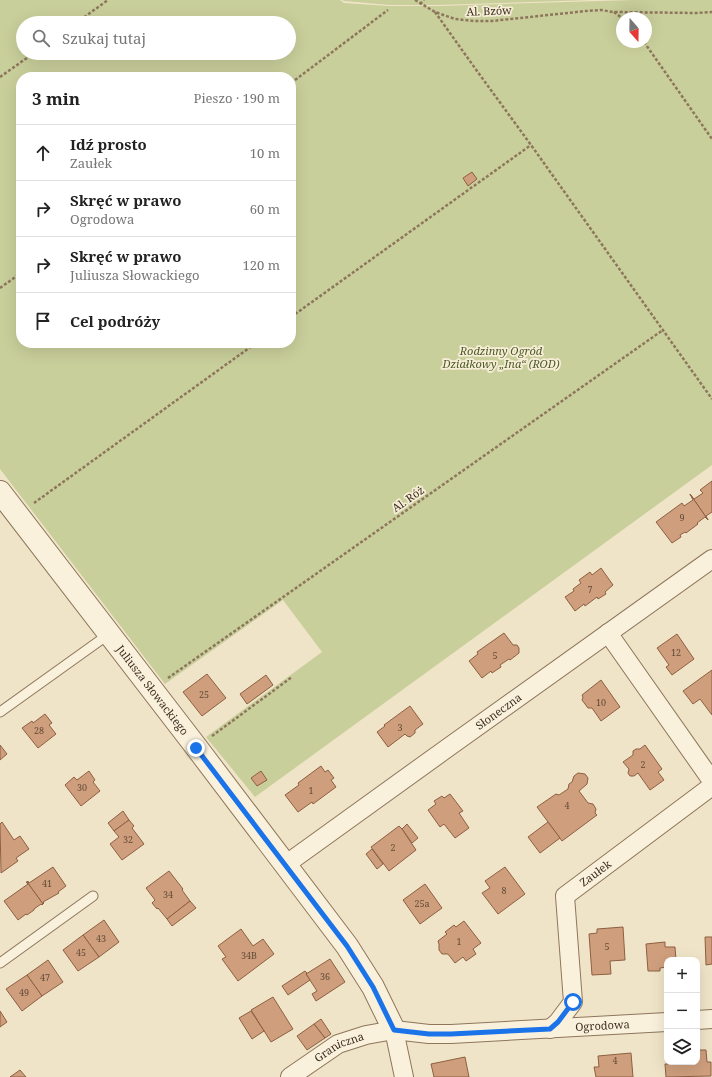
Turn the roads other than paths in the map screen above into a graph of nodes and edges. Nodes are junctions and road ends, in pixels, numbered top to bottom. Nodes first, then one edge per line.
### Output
1 (11, 504) edge
2 (712, 559) edge
3 (608, 633) junction
4 (109, 634) junction
5 (0, 712) edge
6 (712, 782) edge
7 (712, 786) edge
8 (285, 865) junction
9 (94, 896) dead end
10 (0, 963) edge
11 (573, 1002) junction
12 (712, 1019) edge
13 (700, 1020) edge
14 (664, 1022) edge
15 (594, 1026) junction
16 (550, 1029) junction
17 (394, 1030) junction
18 (290, 1077) edge
19 (404, 1077) edge

1 - 4 street, Juliusza Słowackiego
2 - 3 street, Słoneczna
3 - 6 street
3 - 8 street, Słoneczna
4 - 5 lane
4 - 8 street, Juliusza Słowackiego
7 - 11 street, Zaułek
8 - 17 street, Juliusza Słowackiego
9 - 10 lane
11 - 15 street
11 - 16 street
12 - 13 street
14 - 15 street, Ogrodowa
15 - 16 street, Ogrodowa
16 - 17 street, Ogrodowa
17 - 18 street, Graniczna
17 - 19 street, Juliusza Słowackiego

